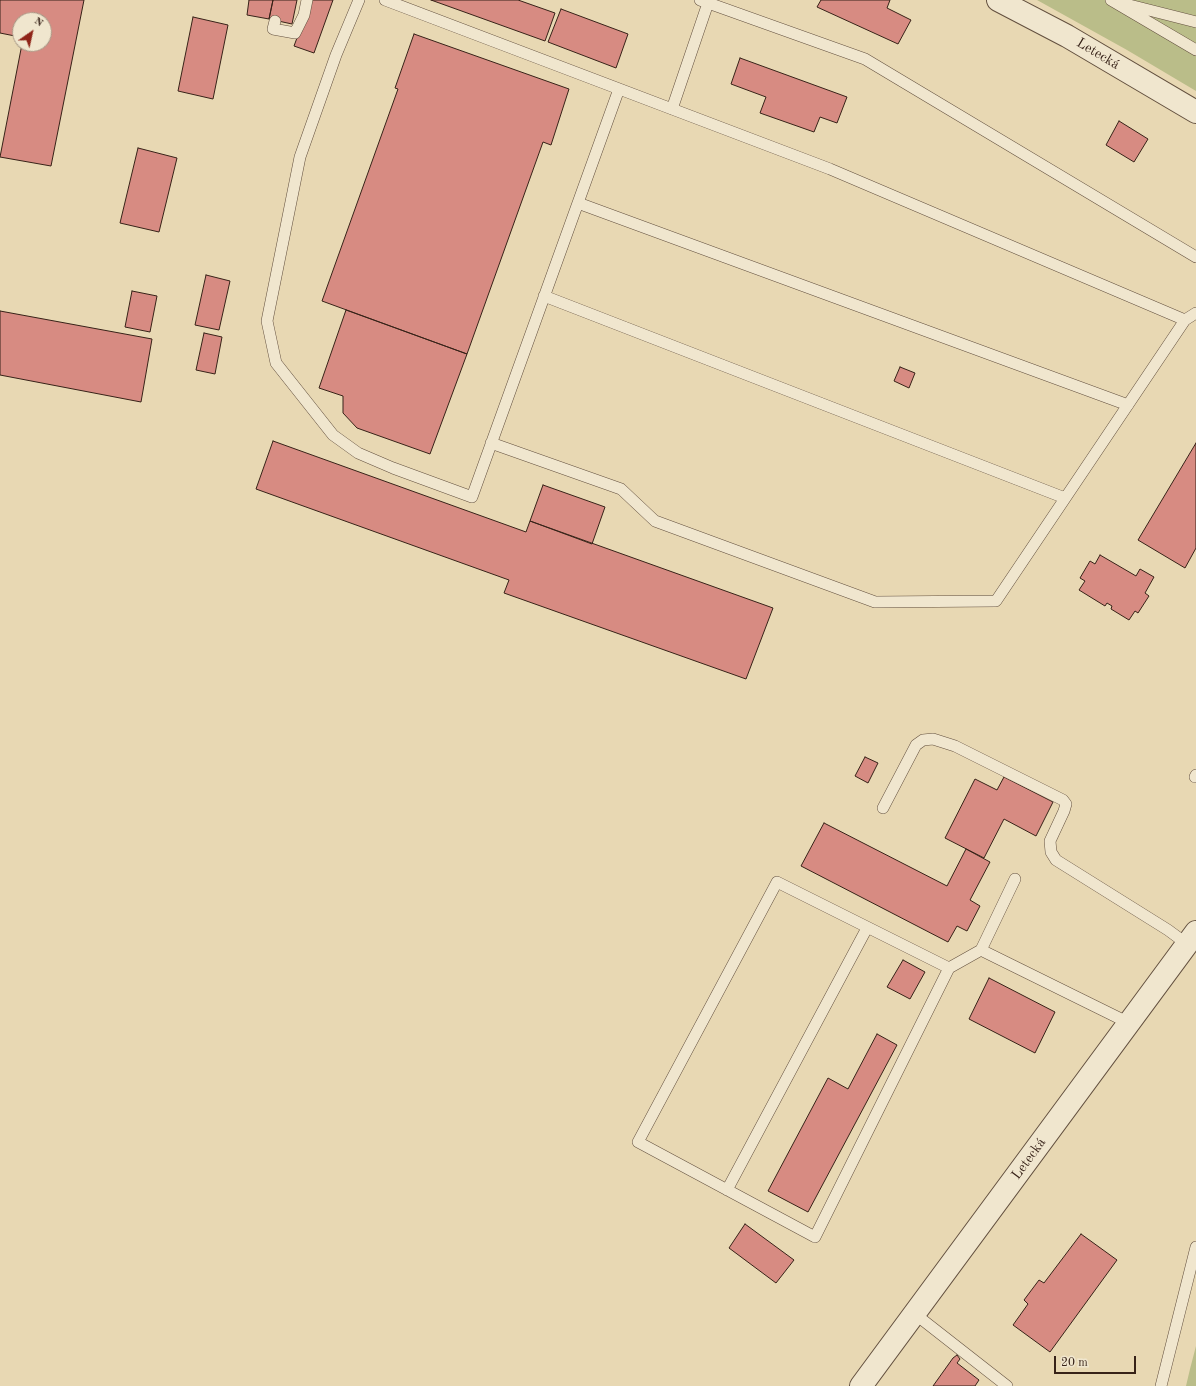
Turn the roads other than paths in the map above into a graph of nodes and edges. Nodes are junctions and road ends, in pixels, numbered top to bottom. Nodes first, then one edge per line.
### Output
1 (307, 0) edge
2 (359, 0) edge
3 (385, 0) edge
4 (998, 0) edge
5 (1111, 0) edge
6 (704, 1) edge
7 (275, 21) dead end
8 (1196, 22) edge
9 (1196, 50) edge
10 (619, 89) junction
11 (672, 109) junction
12 (1196, 112) edge
13 (578, 203) junction
14 (1196, 258) edge
15 (544, 296) junction
16 (1196, 313) edge
17 (1185, 320) junction
18 (1128, 405) junction
19 (492, 443) junction
20 (1065, 498) junction
21 (883, 808) dead end
22 (1015, 879) dead end
23 (867, 928) junction
24 (1192, 938) edge
25 (981, 950) junction
26 (949, 968) junction
27 (1128, 1023) junction
28 (727, 1190) junction
29 (1196, 1247) edge
30 (915, 1314) junction
31 (861, 1386) edge
32 (1007, 1386) edge
33 (1161, 1386) edge

1 - 7 lane
2 - 19 lane
3 - 10 lane
4 - 12 street, Letecká
5 - 8 lane
5 - 9 lane
6 - 11 lane
6 - 14 lane
10 - 11 lane
10 - 13 lane
11 - 17 lane
13 - 15 lane
13 - 18 lane
15 - 19 lane
15 - 20 lane
16 - 17 lane
17 - 18 lane
18 - 20 lane
19 - 20 lane
21 - 24 lane
22 - 25 lane
23 - 26 lane
23 - 28 lane
23 - 28 lane
24 - 27 street, Letecká
25 - 26 lane
25 - 27 lane
26 - 28 lane
27 - 30 street, Letecká
29 - 33 lane
30 - 31 street, Letecká
30 - 32 lane

